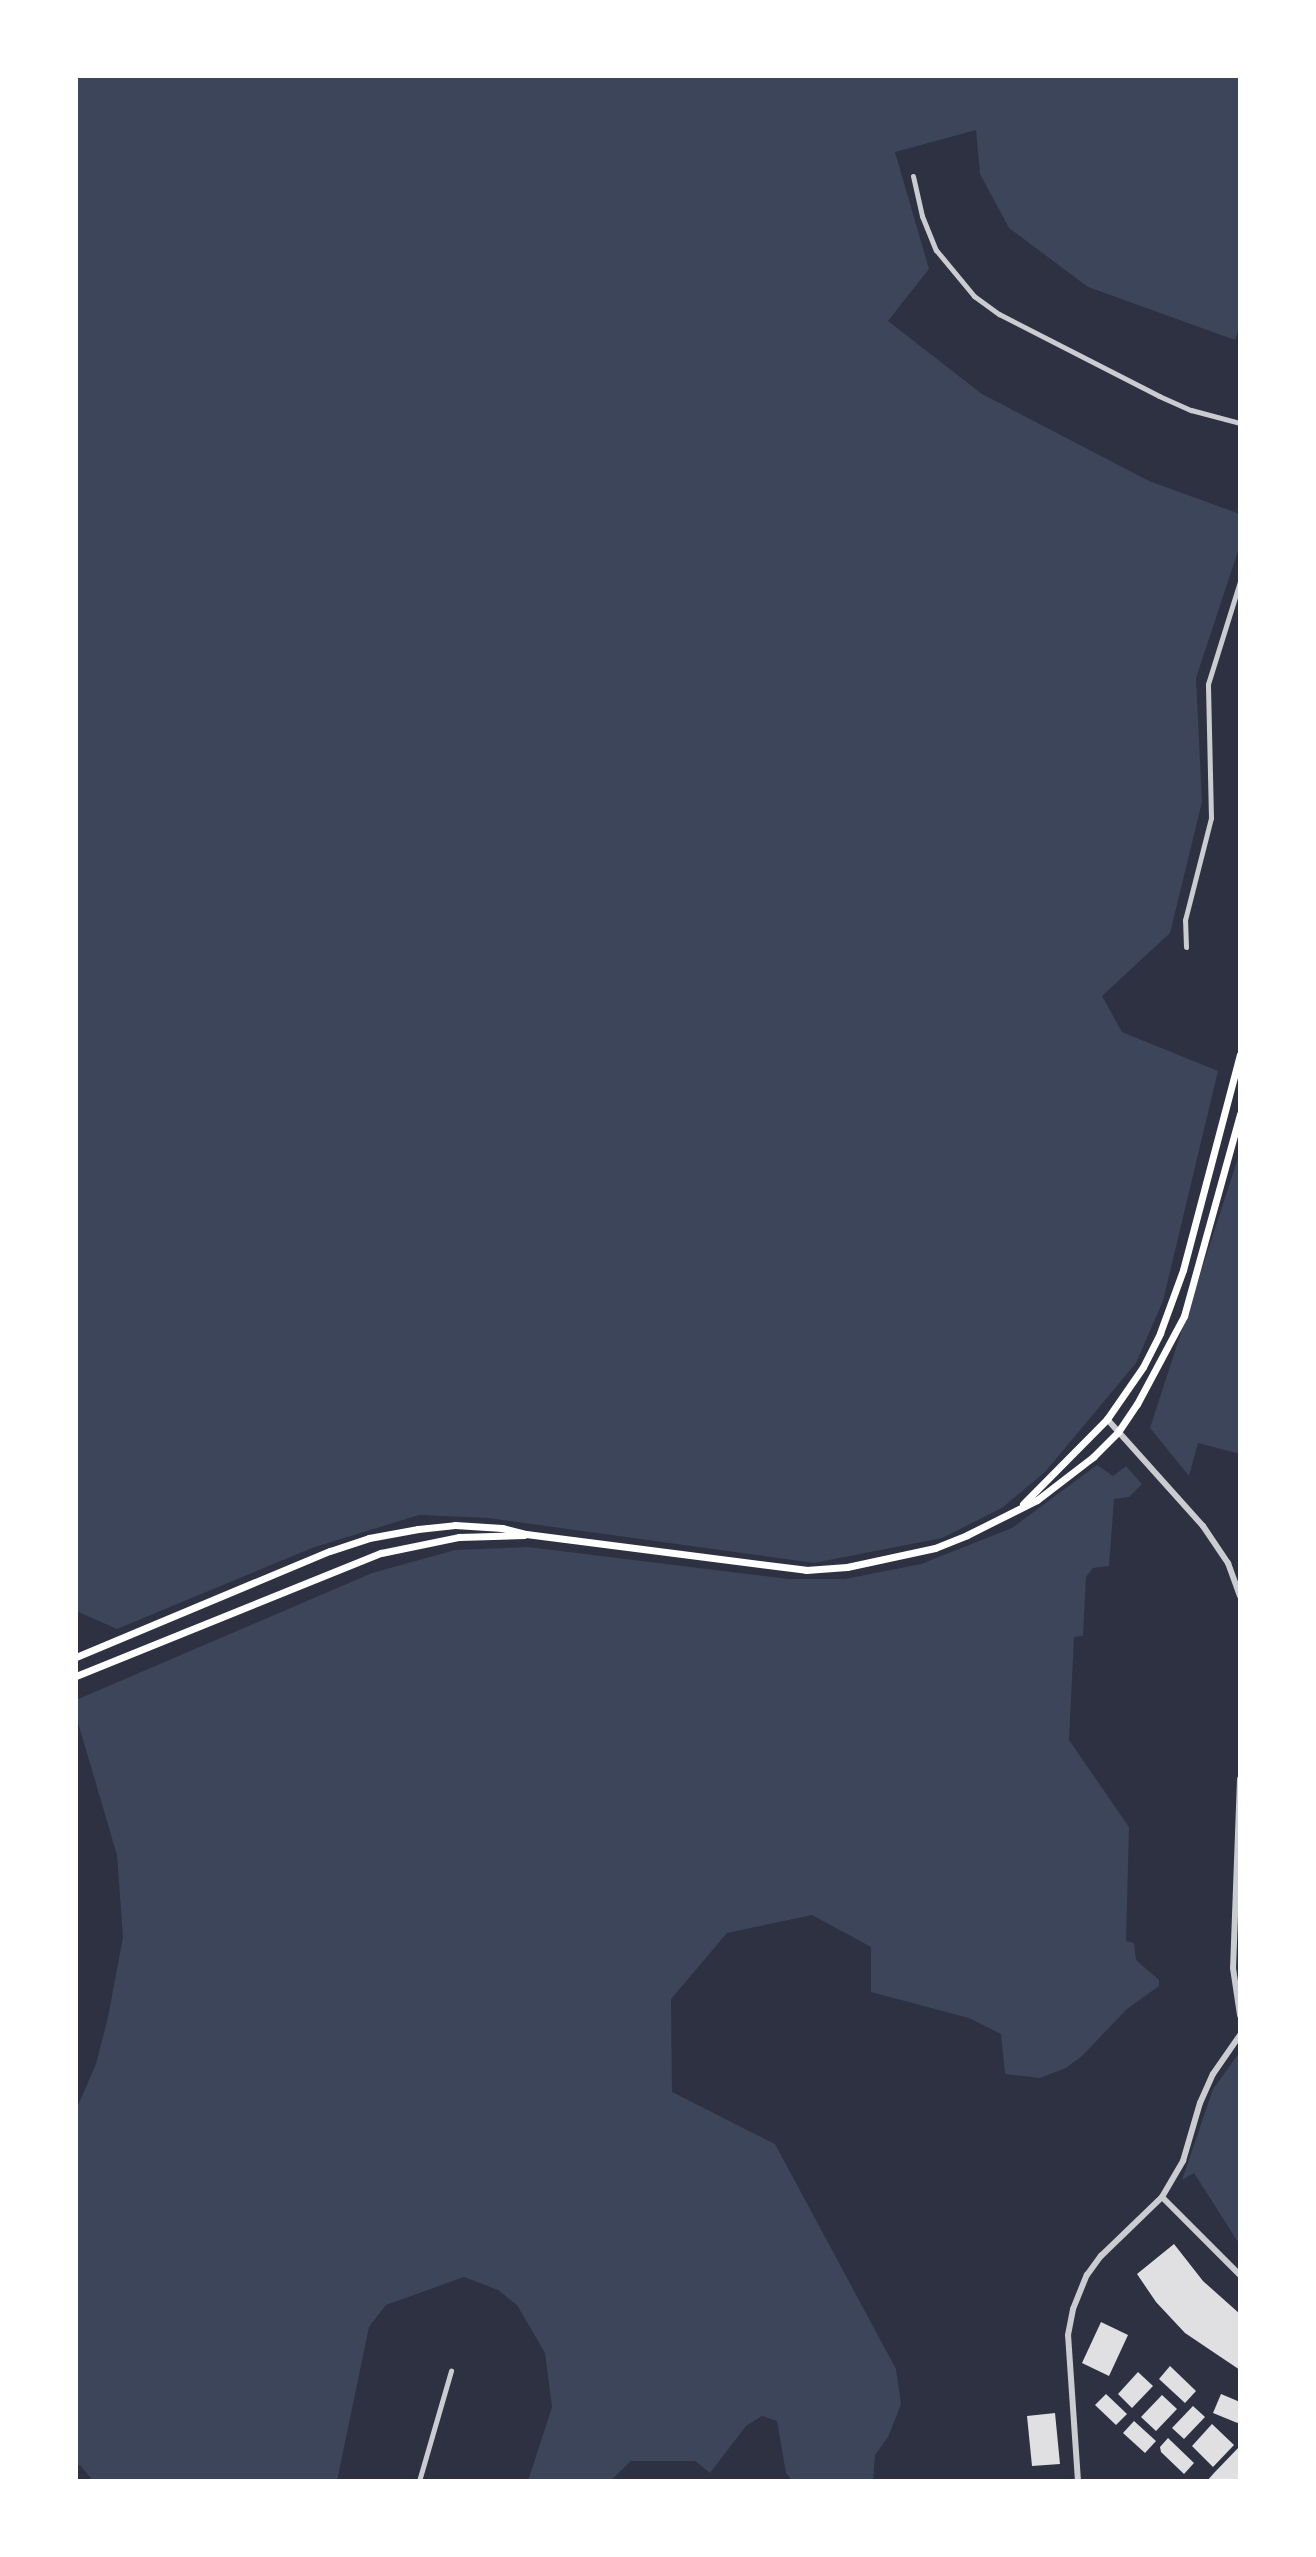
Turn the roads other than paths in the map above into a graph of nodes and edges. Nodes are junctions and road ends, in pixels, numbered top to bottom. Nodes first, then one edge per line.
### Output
1 (913, 176) dead end
2 (1240, 423) edge
3 (1240, 581) edge
4 (1186, 947) dead end
5 (1240, 1054) edge
6 (1240, 1114) edge
7 (1107, 1419) junction
8 (1118, 1432) junction
9 (1022, 1505) junction
10 (526, 1534) junction
11 (1240, 1596) edge
12 (76, 1657) edge
13 (76, 1676) edge
14 (1240, 1779) edge
15 (1240, 2015) edge
16 (1240, 2035) edge
17 (1162, 2197) junction
18 (1240, 2275) edge
19 (451, 2371) dead end
20 (419, 2481) edge
21 (1078, 2481) edge

1 - 2 street
3 - 4 street
5 - 7 main road
6 - 8 main road
7 - 8 street
7 - 9 main road
8 - 9 main road
8 - 11 street
9 - 10 main road
10 - 12 main road
10 - 13 main road
14 - 15 street
16 - 17 street
17 - 18 street
17 - 21 street
19 - 20 street

